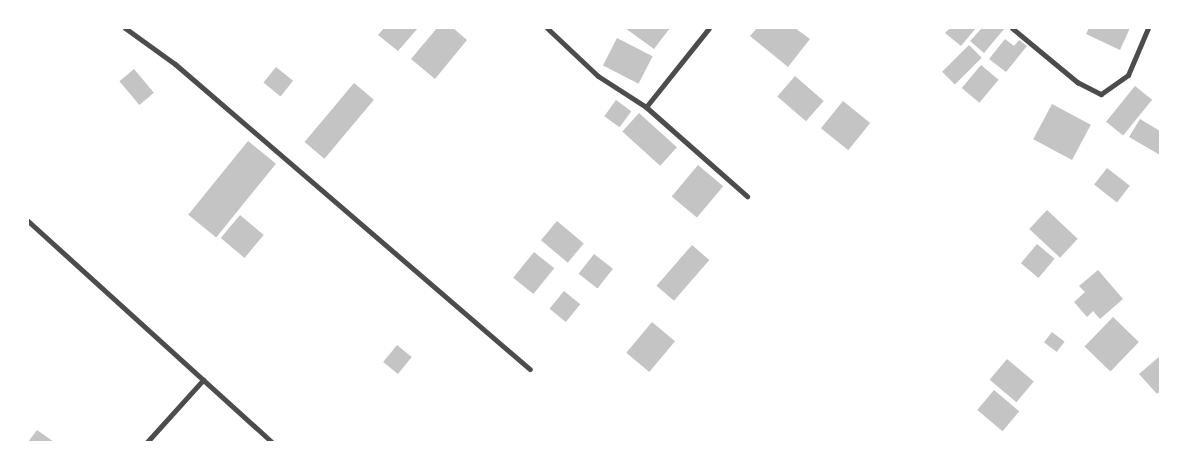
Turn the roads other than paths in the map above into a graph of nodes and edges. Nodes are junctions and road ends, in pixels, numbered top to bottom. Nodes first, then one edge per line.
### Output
1 (125, 28) edge
2 (547, 28) edge
3 (709, 28) edge
4 (1012, 28) edge
5 (1148, 28) edge
6 (646, 107) junction
7 (746, 196) dead end
8 (28, 220) edge
9 (530, 369) dead end
10 (203, 380) junction
11 (147, 442) edge
12 (272, 442) edge

1 - 9 street
2 - 6 street
3 - 6 street
4 - 5 street
6 - 7 street
8 - 10 street
10 - 11 street
10 - 12 street

